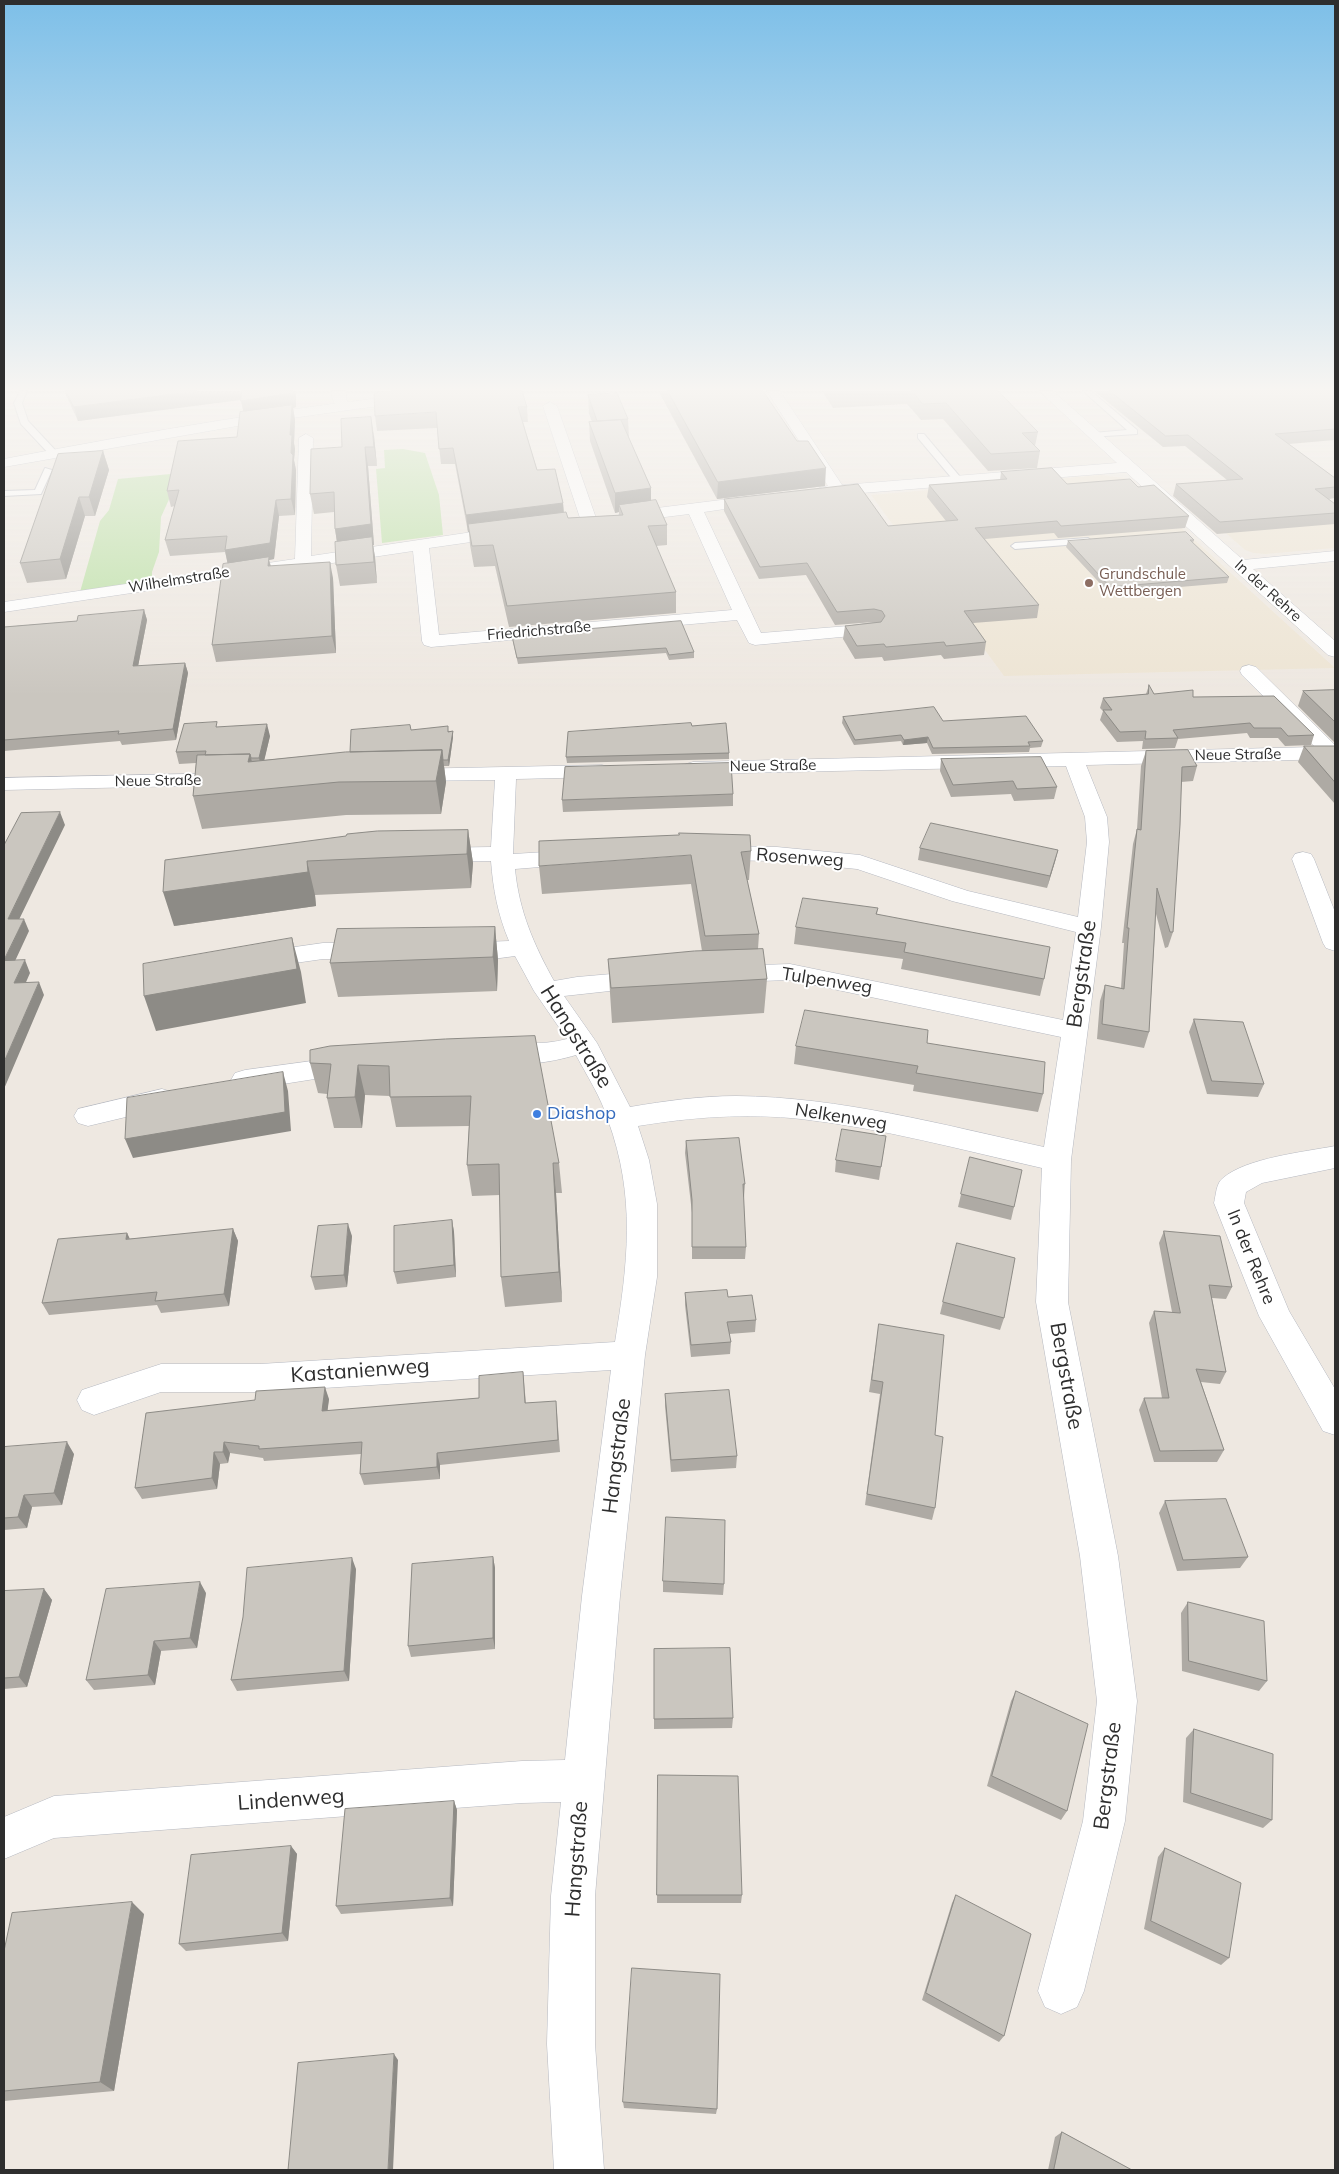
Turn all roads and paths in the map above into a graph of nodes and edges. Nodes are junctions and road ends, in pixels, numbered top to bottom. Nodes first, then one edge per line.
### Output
1 (30, 492) edge
2 (304, 492) edge
3 (579, 492) edge
4 (815, 492) edge
5 (1156, 492) edge
6 (810, 493) edge
7 (4, 494) edge
8 (780, 497) edge
9 (694, 508) junction
10 (589, 521) junction
11 (570, 524) edge
12 (522, 530) edge
13 (1094, 540) edge
14 (420, 544) junction
15 (1015, 546) dead end
16 (1333, 558) edge
17 (302, 561) junction
18 (1238, 565) junction
19 (4, 607) edge
20 (744, 614) junction
21 (872, 629) edge
22 (1335, 651) edge
23 (1249, 671) dead end
24 (1334, 753) edge
25 (1073, 759) junction
26 (675, 769) edge
27 (625, 770) edge
28 (506, 773) junction
29 (388, 776) edge
30 (249, 779) edge
31 (4, 784) edge
32 (694, 853) edge
33 (412, 855) edge
34 (600, 856) edge
35 (502, 859) junction
36 (1302, 859) dead end
37 (1089, 927) junction
38 (1335, 943) edge
39 (523, 947) junction
40 (390, 951) edge
41 (438, 951) edge
42 (238, 963) edge
43 (703, 975) edge
44 (674, 977) edge
45 (547, 991) junction
46 (1074, 1031) junction
47 (584, 1043) junction
48 (480, 1056) edge
49 (375, 1063) edge
50 (219, 1085) edge
51 (181, 1094) edge
52 (88, 1116) dead end
53 (622, 1118) junction
54 (1335, 1157) edge
55 (1057, 1160) junction
56 (629, 1355) junction
57 (94, 1400) dead end
58 (1335, 1420) edge
59 (583, 1781) junction
60 (4, 1838) edge
61 (1061, 1991) dead end
62 (579, 2170) edge

1 - 7 lane
2 - 17 street
3 - 10 street
4 - 6 street
5 - 18 street, In der Rehre
8 - 9 street
9 - 10 street
9 - 20 street
10 - 11 street
12 - 14 street, Wilhelmstraße
13 - 15 lane
14 - 17 street, Wilhelmstraße
14 - 20 street, Friedrichstraße
16 - 18 street
17 - 19 street, Wilhelmstraße
18 - 22 street, In der Rehre
20 - 21 street
23 - 24 street, Neue Straße
24 - 25 street, Neue Straße
25 - 26 street, Neue Straße
25 - 37 street, Bergstraße
27 - 28 street
28 - 29 street
28 - 35 street, Hangstraße
30 - 31 street, Neue Straße
32 - 37 street, Rosenweg
33 - 35 street
34 - 35 street
35 - 39 street, Hangstraße
36 - 38 street
37 - 46 street, Bergstraße
39 - 41 street
39 - 45 street, Hangstraße
40 - 42 street
43 - 46 street, Tulpenweg
44 - 45 street
45 - 47 street, Hangstraße
46 - 55 street, Bergstraße
47 - 48 street
47 - 53 street, Hangstraße
49 - 50 street
51 - 52 street
53 - 55 street, Nelkenweg
53 - 56 street, Hangstraße
54 - 58 street, In der Rehre
55 - 61 street, Bergstraße
56 - 57 street, Kastanienweg
56 - 59 street, Hangstraße
59 - 60 street, Lindenweg
59 - 62 street, Hangstraße

